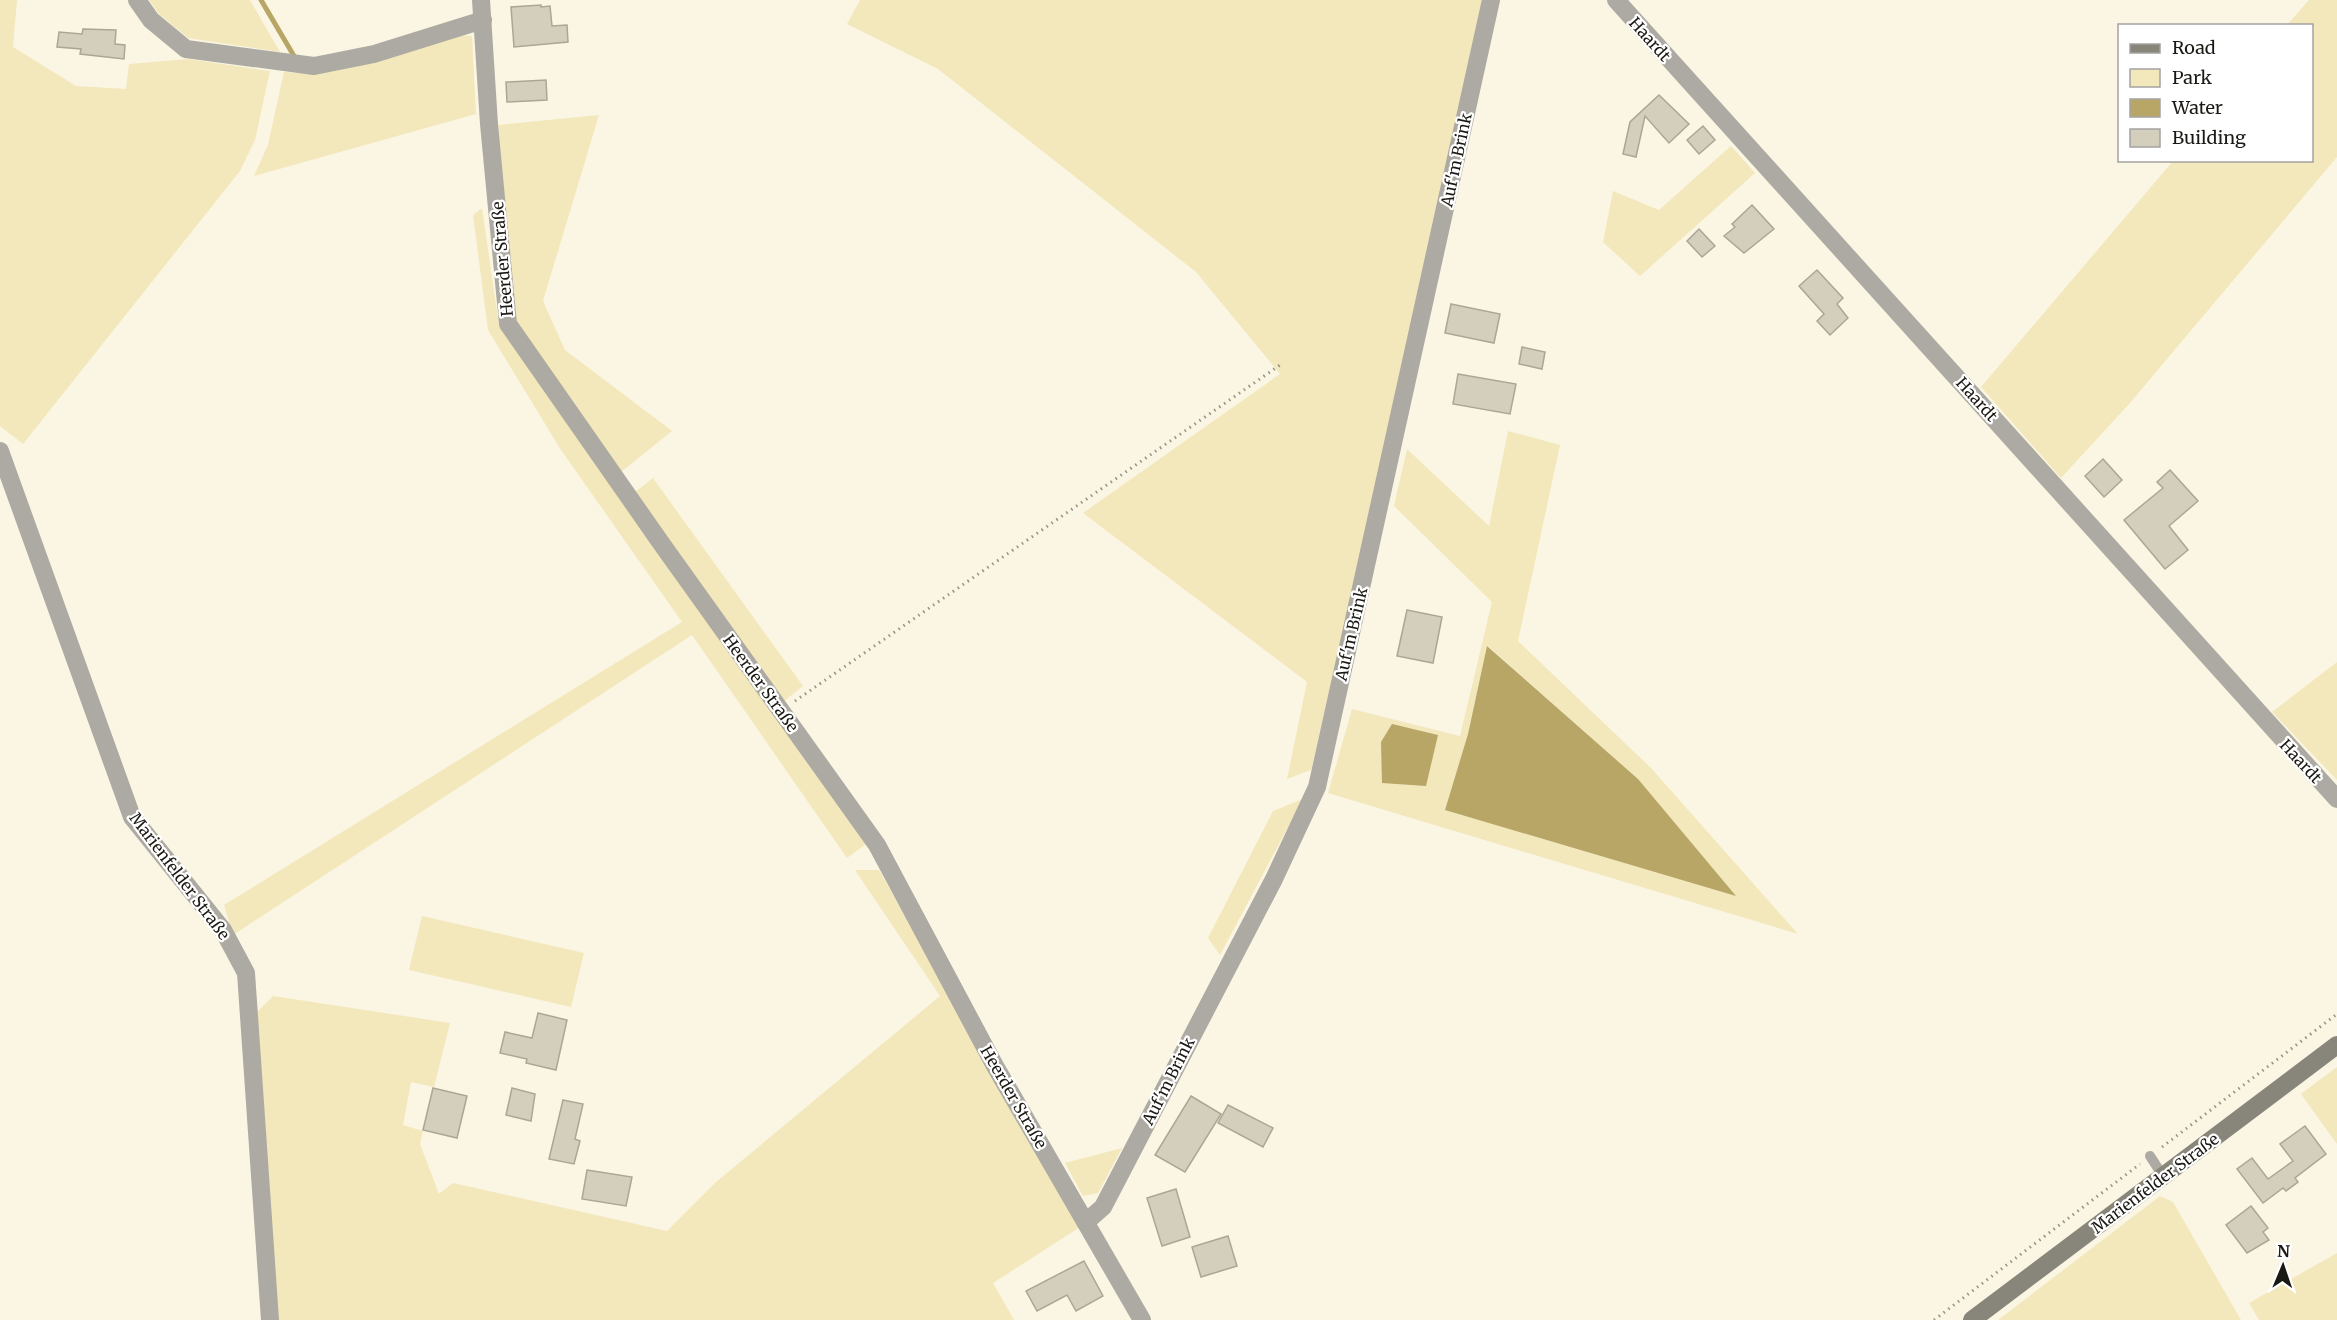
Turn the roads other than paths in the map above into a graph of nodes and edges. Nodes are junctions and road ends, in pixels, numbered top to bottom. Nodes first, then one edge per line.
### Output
1 (137, 0) edge
2 (481, 0) edge
3 (1491, 0) edge
4 (1616, 0) edge
5 (483, 20) junction
6 (0, 451) edge
7 (2337, 799) edge
8 (2337, 1045) edge
9 (2150, 1156) road end
10 (2163, 1176) junction
11 (1087, 1221) junction
12 (270, 1320) edge
13 (1142, 1320) edge
14 (1972, 1320) edge

1 - 5 street
2 - 5 street, Heerder Straße
3 - 11 street, Auf'm Brink
4 - 7 street, Haardt
5 - 11 street, Heerder Straße
6 - 12 street, Marienfelder Straße
8 - 10 main road, Marienfelder Straße
9 - 10 lane
10 - 14 main road, Marienfelder Straße
11 - 13 street, Heerder Straße

